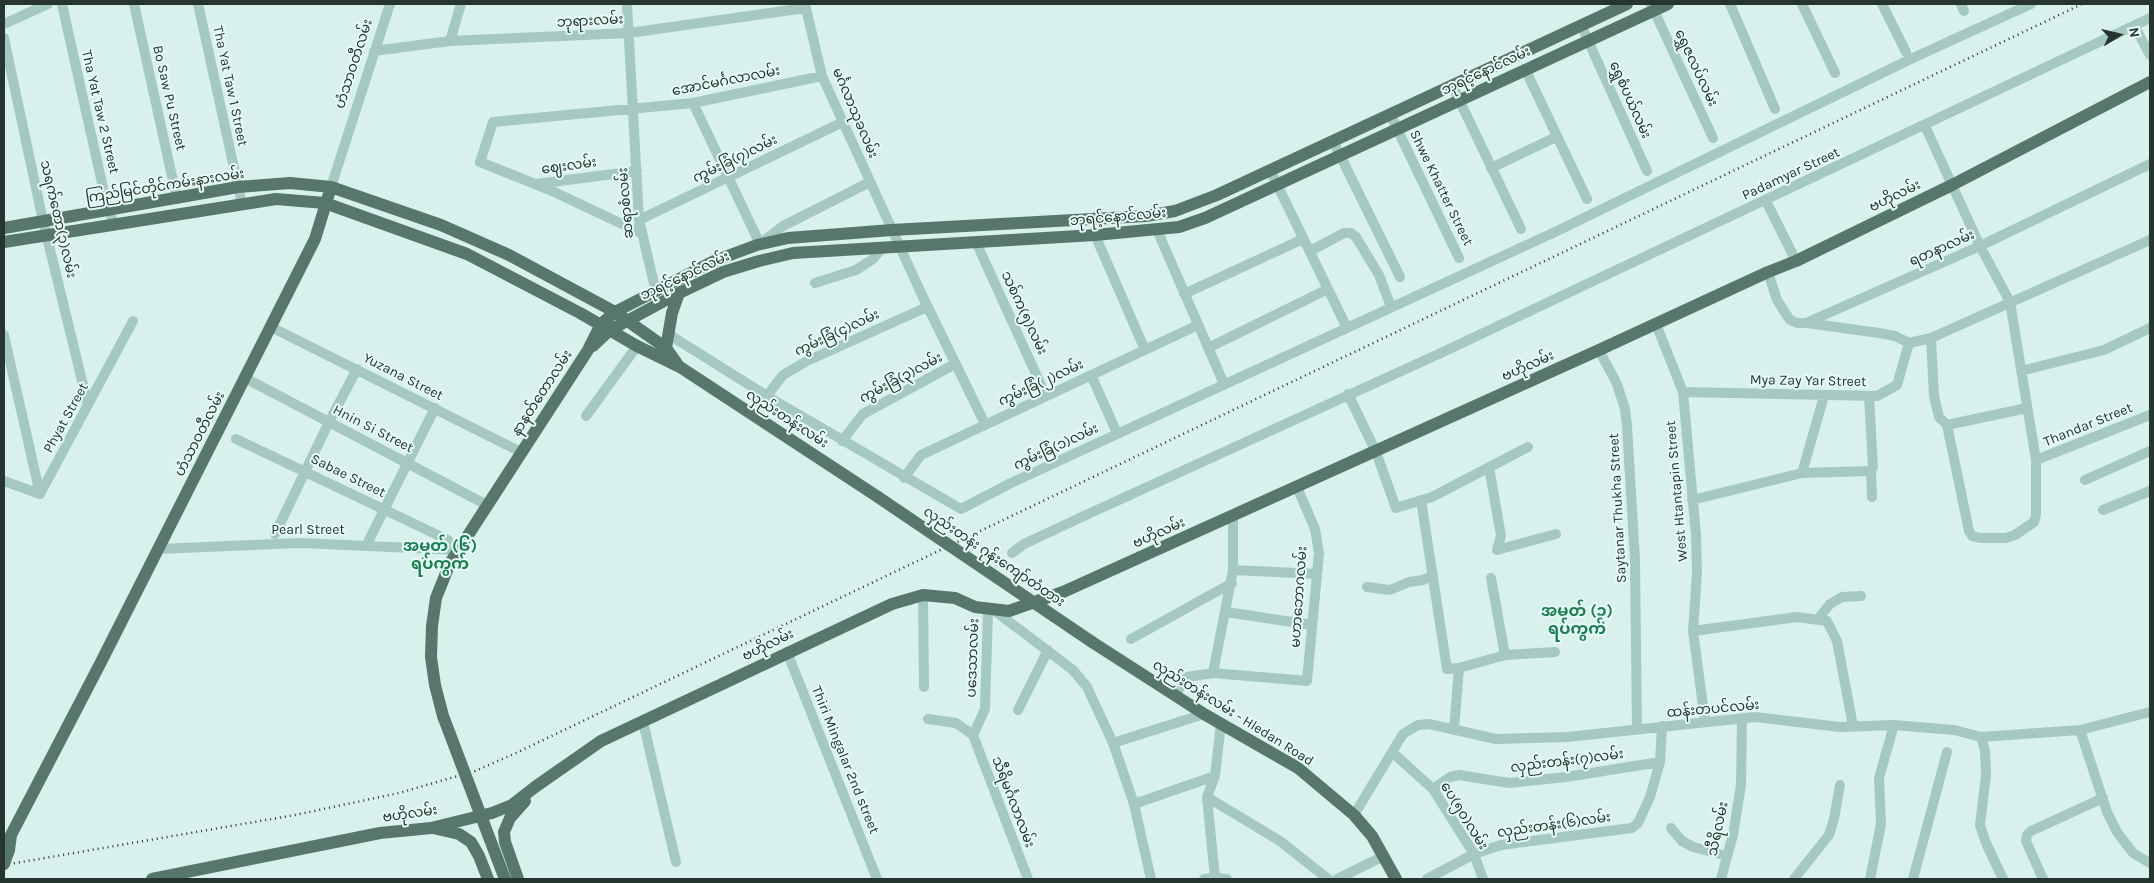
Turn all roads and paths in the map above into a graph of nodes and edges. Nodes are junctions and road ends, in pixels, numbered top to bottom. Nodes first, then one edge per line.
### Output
1 (48, 4) edge
2 (62, 4) edge
3 (134, 4) edge
4 (198, 4) edge
5 (390, 4) edge
6 (461, 4) edge
7 (627, 4) edge
8 (1627, 4) edge
9 (1668, 4) edge
10 (1730, 4) edge
11 (1802, 4) edge
12 (1882, 4) edge
13 (2031, 4) edge
14 (805, 6) edge
15 (1652, 7) edge
16 (2150, 18) edge
17 (5, 22) edge
18 (1581, 25) junction
19 (2135, 27) junction
20 (629, 33) junction
21 (4, 38) edge
22 (450, 41) junction
23 (1588, 41) junction
24 (374, 51) junction
25 (1906, 52) dead end
26 (2150, 55) edge
27 (1525, 69) junction
28 (1835, 73) dead end
29 (822, 76) junction
30 (2150, 82) edge
31 (1452, 85) junction
32 (1459, 100) junction
33 (693, 103) junction
34 (1775, 109) dead end
35 (633, 110) junction
36 (1390, 114) junction
37 (843, 122) junction
38 (1925, 126) junction
39 (1398, 129) junction
40 (1556, 137) junction
41 (1713, 138) dead end
42 (1333, 141) junction
43 (1340, 155) junction
44 (2150, 164) edge
45 (1491, 168) junction
46 (1270, 170) junction
47 (637, 171) junction
48 (1647, 171) dead end
49 (728, 178) junction
50 (870, 182) junction
51 (535, 184) junction
52 (1277, 184) junction
53 (1952, 185) junction
54 (238, 187) junction
55 (332, 187) junction
56 (177, 199) junction
57 (1587, 199) dead end
58 (1766, 201) junction
59 (325, 203) junction
60 (242, 204) junction
61 (108, 210) junction
62 (1101, 219) junction
63 (639, 220) junction
64 (44, 221) junction
65 (1032, 222) junction
66 (115, 225) junction
67 (966, 226) junction
68 (4, 228) edge
69 (1522, 229) dead end
70 (892, 230) junction
71 (1157, 230) junction
72 (641, 233) junction
73 (1099, 235) junction
74 (48, 236) junction
75 (1033, 239) junction
76 (1304, 239) junction
77 (2150, 240) edge
78 (4, 242) edge
79 (972, 242) junction
80 (760, 244) junction
81 (900, 246) junction
82 (1980, 246) junction
83 (882, 248) junction
84 (1310, 251) junction
85 (1459, 258) dead end
86 (1796, 261) junction
87 (1768, 272) junction
88 (1400, 277) dead end
89 (815, 283) dead end
90 (1328, 289) junction
91 (656, 292) junction
92 (679, 293) junction
93 (1184, 294) junction
94 (2010, 302) junction
95 (927, 307) junction
96 (1391, 308) junction
97 (615, 312) junction
98 (134, 321) dead end
99 (627, 321) junction
100 (1806, 323) junction
101 (1656, 324) junction
102 (1198, 325) junction
103 (271, 327) junction
104 (606, 327) junction
105 (1347, 328) junction
106 (2150, 328) edge
107 (668, 334) junction
108 (4, 335) edge
109 (1930, 338) junction
110 (1909, 343) junction
111 (637, 346) junction
112 (666, 348) junction
113 (1208, 348) junction
114 (1145, 350) junction
115 (1600, 350) junction
116 (956, 364) junction
117 (680, 367) junction
118 (358, 369) junction
119 (2021, 371) junction
120 (1091, 375) junction
121 (245, 378) junction
122 (1224, 384) junction
123 (1683, 392) junction
124 (1348, 394) junction
125 (767, 396) junction
126 (1046, 396) junction
127 (1824, 396) junction
128 (1869, 397) junction
129 (88, 405) junction
130 (435, 408) junction
131 (2027, 408) junction
132 (2150, 415) edge
133 (586, 416) dead end
134 (329, 422) junction
135 (985, 424) junction
136 (1946, 425) junction
137 (1118, 434) junction
138 (236, 439) dead end
139 (842, 441) junction
140 (1528, 447) dead end
141 (2150, 451) edge
142 (521, 452) junction
143 (1376, 452) junction
144 (2036, 460) junction
145 (408, 462) junction
146 (1488, 468) junction
147 (305, 470) junction
148 (1870, 471) junction
149 (1802, 472) junction
150 (904, 478) junction
151 (4, 480) edge
152 (2085, 480) dead end
153 (1297, 487) junction
154 (2150, 491) edge
155 (40, 494) junction
156 (878, 497) joint
157 (1872, 498) dead end
158 (1421, 500) junction
159 (1692, 500) junction
160 (487, 505) junction
161 (384, 509) junction
162 (2103, 510) dead end
163 (1233, 517) junction
164 (275, 534) dead end
165 (1556, 534) dead end
166 (369, 540) dead end
167 (448, 540) dead end
168 (159, 549) junction
169 (458, 550) junction
170 (1012, 553) dead end
171 (1234, 570) junction
172 (1316, 574) junction
173 (1433, 575) junction
174 (1491, 578) dead end
175 (1232, 583) junction
176 (1367, 587) dead end
177 (922, 595) junction
178 (1861, 596) dead end
179 (992, 610) junction
180 (1226, 612) junction
181 (1818, 618) junction
182 (1312, 625) junction
183 (1693, 632) junction
184 (1131, 638) dead end
185 (1092, 642) joint
186 (1048, 650) junction
187 (787, 652) junction
188 (1555, 652) dead end
189 (1505, 655) junction
190 (1459, 668) junction
191 (1213, 672) junction
192 (924, 687) dead end
193 (1175, 695) junction
194 (1018, 710) dead end
195 (2150, 712) edge
196 (1204, 714) junction
197 (928, 718) dead end
198 (1742, 718) junction
199 (1705, 721) junction
200 (643, 722) junction
201 (1221, 723) junction
202 (1894, 725) junction
203 (1662, 726) junction
204 (1853, 726) junction
205 (1454, 730) junction
206 (1637, 730) junction
207 (2080, 730) junction
208 (973, 735) junction
209 (1981, 737) junction
210 (1112, 743) junction
211 (1392, 752) junction
212 (1948, 752) dead end
213 (1660, 762) junction
214 (1215, 776) junction
215 (1840, 785) dead end
216 (534, 787) junction
217 (1433, 789) junction
218 (1207, 797) junction
219 (2103, 798) junction
220 (1134, 804) junction
221 (1354, 815) junction
222 (430, 828) junction
223 (1671, 828) dead end
224 (8, 835) edge
225 (1474, 854) junction
226 (1384, 856) junction
227 (1727, 856) junction
228 (676, 862) dead end
229 (4, 864) edge
230 (2150, 864) edge
231 (1210, 878) edge
232 (152, 879) edge
233 (488, 879) edge
234 (504, 879) edge
235 (518, 879) edge
236 (877, 879) edge
237 (1028, 879) edge
238 (1151, 879) edge
239 (1227, 879) edge
240 (1328, 879) edge
241 (1337, 879) edge
242 (1396, 879) edge
243 (1427, 879) edge
244 (1483, 879) edge
245 (1721, 879) edge
246 (1794, 879) edge
247 (1870, 879) edge
248 (1912, 879) edge
249 (2004, 879) edge
250 (2043, 879) edge

1 - 17 street
2 - 61 street, Tha Yat Taw 2 Street
3 - 56 street, Bo Saw Pu Street
4 - 54 street, Tha Yat Taw 1 Street
5 - 24 street, ဟံသာဝတီလမ်း
6 - 22 street
7 - 20 street, ဆရာစံလမ်း
8 - 18 main road, ဘုရင့်နောင်လမ်း
9 - 15 main road, ဘုရင့်နောင်လမ်း
10 - 34 street
11 - 28 street
12 - 25 street
13 - 96 street, ကွမ်းခြံ(၁)လမ်း
14 - 20 street, ဘုရားလမ်း
14 - 29 street, မင်္ဂလာသုခလမ်း
15 - 23 main road, ဘုရင့်နောင်လမ်း
15 - 41 street, ရွှေဇလပ်လမ်း
16 - 19 street, Padamyar Street
18 - 23 street, ရွှေစံပယ်လမ်း
18 - 31 main road, ဘုရင့်နောင်လမ်း
19 - 26 street
19 - 38 street, Padamyar Street
20 - 22 street, ဘုရားလမ်း
20 - 35 street, ဆရာစံလမ်း
21 - 64 street, သရက်တော(၃)လမ်း
22 - 24 street, ဘုရားလမ်း
23 - 27 main road, ဘုရင့်နောင်လမ်း
23 - 48 street, ရွှေစံပယ်လမ်း
24 - 55 street, ဟံသာဝတီလမ်း
27 - 32 main road, ဘုရင့်နောင်လမ်း
27 - 40 street
29 - 33 street, အောင်မင်္ဂလာလမ်း
29 - 37 street, မင်္ဂလာသုခလမ်း
30 - 53 main road, ဗဟိုလမ်း
31 - 32 street
31 - 36 main road, ဘုရင့်နောင်လမ်း
32 - 39 main road, ဘုရင့်နောင်လမ်း
32 - 45 street
33 - 35 street, အောင်မင်္ဂလာလမ်း
33 - 49 street
35 - 47 street, ဆရာစံလမ်း
35 - 51 street, အောင်မင်္ဂလာလမ်း
36 - 39 street, Shwe Khatter Street
36 - 42 main road, ဘုရင့်နောင်လမ်း
37 - 49 street, ကွမ်းခြံ(၇)လမ်း
37 - 50 street, မင်္ဂလာသုခလမ်း
38 - 53 street
38 - 58 street, Padamyar Street
39 - 43 main road, ဘုရင့်နောင်လမ်း
39 - 85 street, Shwe Khatter Street
40 - 45 street
40 - 57 street
42 - 43 street
42 - 46 main road, ဘုရင့်နောင်လမ်း
43 - 52 main road, ဘုရင့်နောင်လမ်း
43 - 88 street
44 - 82 street, ရတနာလမ်း
45 - 69 street
46 - 52 street
46 - 62 main road, ဘုရင့်နောင်လမ်း
47 - 51 street, ဈေးလမ်း
47 - 63 street, ဆရာစံလမ်း
49 - 63 street, ကွမ်းခြံ(၇)လမ်း
49 - 80 street
50 - 70 street, မင်္ဂလာသုခလမ်း
50 - 80 street
51 - 72 street
52 - 71 main road, ဘုရင့်နောင်လမ်း
52 - 76 street
53 - 82 street
53 - 86 main road, ဗဟိုလမ်း
54 - 55 main road, ကြည်မြင်တိုင်ကမ်းနားလမ်း
54 - 56 main road, ကြည်မြင်တိုင်ကမ်းနားလမ်း
54 - 60 street, Tha Yat Taw 1 Street
55 - 59 main road, ဟံသာဝတီလမ်း
55 - 97 main road, ကြည်မြင်တိုင်ကမ်းနားလမ်း
56 - 61 main road, ကြည်မြင်တိုင်ကမ်းနားလမ်း
58 - 86 street
58 - 124 street, Padamyar Street
59 - 60 main road
59 - 103 main road, ဟံသာဝတီလမ်း
59 - 104 main road
60 - 66 main road
61 - 64 main road, ကြည်မြင်တိုင်ကမ်းနားလမ်း
61 - 66 street, Tha Yat Taw 2 Street
62 - 65 main road, ဘုရင့်နောင်လမ်း
62 - 73 main road
63 - 72 street, ဆရာစံလမ်း
64 - 68 main road, ကြည်မြင်တိုင်ကမ်းနားလမ်း
64 - 74 street, သရက်တော(၃)လမ်း
65 - 67 main road, ဘုရင့်နောင်လမ်း
65 - 75 main road
66 - 74 main road
67 - 70 main road, ဘုရင့်နောင်လမ်း
67 - 79 main road
70 - 80 main road, ဘုရင့်နောင်လမ်း
70 - 81 street, မင်္ဂလာသုခလမ်း
71 - 73 main road, ဘုရင့်နောင်လမ်း
71 - 93 street
72 - 91 street, ဆရာစံလမ်း
73 - 75 main road, ဘုရင့်နောင်လမ်း
73 - 114 street
74 - 78 main road
74 - 129 street, သရက်တော(၃)လမ်း
75 - 79 main road, ဘုရင့်နောင်လမ်း
76 - 84 street
76 - 93 street
77 - 94 street
79 - 81 main road, ဘုရင့်နောင်လမ်း
79 - 126 street, သစ်က(၅)လမ်း
80 - 91 main road, ဘုရင့်နောင်လမ်း
81 - 83 main road, ဘုရင့်နောင်လမ်း
81 - 95 street, မင်္ဂလာသုခလမ်း
82 - 94 street
82 - 100 street, ရတနာလမ်း
83 - 89 street
83 - 92 main road, ဘုရင့်နောင်လမ်း
84 - 90 street
84 - 96 street
86 - 87 main road, ဗဟိုလမ်း
87 - 100 street
87 - 101 main road, ဗဟိုလမ်း
90 - 105 street
90 - 113 street
91 - 97 main road, ဘုရင့်နောင်လမ်း
92 - 99 main road, ဘုရင့်နောင်လမ်း
92 - 107 main road
93 - 102 street
94 - 109 street
94 - 119 street
95 - 116 street, မင်္ဂလာသုခလမ်း
95 - 125 street, ကွမ်းခြံ(၄)လမ်း
96 - 105 street, ကွမ်းခြံ(၁)လမ်း
97 - 99 main road, လှည်းတန်းလမ်း
97 - 104 main road, ဘုရင့်နောင်လမ်း
98 - 129 street, Phyat Street
99 - 104 main road, ဘုရင့်နောင်လမ်း
99 - 112 main road, လှည်းတန်းလမ်း
100 - 110 street
101 - 115 main road, ဗဟိုလမ်း
101 - 123 street, West Htantapin Street
102 - 113 street
102 - 114 street, ကွမ်းခြံ(၂)လမ်း
103 - 118 street, Yuzana Street
103 - 121 main road, ဟံသာဝတီလမ်း
104 - 111 main road, လှည်းတန်းလမ်း
104 - 142 main road, နာနတ်တောလမ်း
105 - 122 street, ကွမ်းခြံ(၁)လမ်း
106 - 119 street
107 - 112 main road
107 - 125 street
108 - 155 street
109 - 110 street
109 - 136 street
110 - 128 street, Mya Zay Yar Street
111 - 117 main road, လှည်းတန်းလမ်း
111 - 133 street
112 - 117 main road, လှည်းတန်းလမ်း
113 - 122 street
114 - 120 street, ကွမ်းခြံ(၂)လမ်း
115 - 143 main road, ဗဟိုလမ်း
115 - 206 street, Saytanar Thukha Street
116 - 135 street, မင်္ဂလာသုခလမ်း
116 - 139 street, ကွမ်းခြံ(၃)လမ်း
117 - 156 main road, လှည်းတန်းလမ်း
118 - 130 street, Yuzana Street
118 - 134 street
119 - 131 street
120 - 126 street, ကွမ်းခြံ(၂)လမ်း
120 - 137 street
121 - 134 street, Hnin Si Street
121 - 168 main road, ဟံသာဝတီလမ်း
122 - 137 street, ကွမ်းခြံ(၁)လမ်း
123 - 127 street, Mya Zay Yar Street
123 - 159 street, West Htantapin Street
124 - 143 street
124 - 170 street, Padamyar Street
125 - 139 street
126 - 135 street, ကွမ်းခြံ(၂)လမ်း
127 - 128 street, Mya Zay Yar Street
127 - 149 street
128 - 148 street
129 - 155 street, Phyat Street
130 - 142 street, Yuzana Street
130 - 145 street
131 - 136 street
131 - 144 street
132 - 144 street, Thandar Street
134 - 145 street, Hnin Si Street
134 - 147 street
135 - 150 street, ကွမ်းခြံ(၂)လမ်း
136 - 144 street
137 - 150 street, ကွမ်းခြံ(၁)လမ်း
138 - 147 street, Sabae Street
139 - 150 street
140 - 146 street
141 - 152 street
142 - 160 main road, နာနတ်တောလမ်း
143 - 153 main road, ဗဟိုလမ်း
143 - 158 street
145 - 160 street, Hnin Si Street
145 - 161 street
146 - 158 street
146 - 165 street
147 - 161 street, Sabae Street
147 - 164 street
148 - 149 street
148 - 157 street
149 - 159 street
151 - 155 street
153 - 163 main road, ဗဟိုလမ်း
153 - 172 street, မဟာဘောဂလမ်း
154 - 162 street
156 - 185 main road, လှည်းတန်း ဂုန်းကျော်တံတား, bridge
158 - 173 street
159 - 183 street, West Htantapin Street
160 - 169 main road, နာနတ်တောလမ်း
161 - 166 street
161 - 167 street, Sabae Street
163 - 171 street
163 - 179 main road, ဗဟိုလမ်း
168 - 169 street, Pearl Street
168 - 224 main road, ဟံသာဝတီလမ်း
169 - 234 main road, နာနတ်တောလမ်း, bridge
171 - 172 street
171 - 175 street
172 - 182 street, မဟာဘောဂလမ်း
173 - 176 street
173 - 190 street
174 - 189 street
175 - 180 street
175 - 184 street
177 - 179 main road, ဗဟိုလမ်း
177 - 187 main road, ဗဟိုလမ်း
177 - 192 street
178 - 181 street
179 - 186 street
179 - 208 street, ပဒေသာလမ်း
180 - 182 street
180 - 191 street
181 - 183 street
181 - 204 street
182 - 191 street, မဟာဘောဂလမ်း
183 - 199 street, West Htantapin Street
185 - 193 main road, လှည်းတန်းလမ်း - Hledan Road
186 - 194 street
186 - 210 street
187 - 200 main road, ဗဟိုလမ်း
187 - 236 street, Thiri Mingalar 2nd street
188 - 189 street
189 - 190 street
190 - 205 street
191 - 193 street
193 - 196 main road, လှည်းတန်းလမ်း - Hledan Road
195 - 207 street, ထန်းတပင်လမ်း
196 - 201 main road, လှည်းတန်းလမ်း - Hledan Road
196 - 210 street
197 - 208 street
198 - 199 street, ထန်းတပင်လမ်း
198 - 204 street, ထန်းတပင်လမ်း
198 - 227 street, သီရိလမ်း
199 - 203 street, ထန်းတပင်လမ်း
200 - 216 main road, ဗဟိုလမ်း
200 - 228 street
201 - 214 street
201 - 221 main road, လှည်းတန်းလမ်း - Hledan Road
202 - 204 street, ထန်းတပင်လမ်း
202 - 209 street, ထန်းတပင်လမ်း
202 - 247 street
203 - 206 street, ထန်းတပင်လမ်း
203 - 213 street
205 - 206 street, ထန်းတပင်လမ်း
205 - 211 street, ထန်းတပင်လမ်း
207 - 209 street, ထန်းတပင်လမ်း
207 - 219 street
208 - 237 street, သီရိမင်္ဂလာလမ်း
209 - 249 street
210 - 220 street
211 - 217 street, ပေ(၅၀)လမ်း
211 - 221 street, ထန်းတပင်လမ်း
212 - 248 street
213 - 217 street, လှည်းတန်း(၇)လမ်း
213 - 225 street, လှည်းတန်း(၆)လမ်း
214 - 218 street
214 - 220 street
215 - 246 street
216 - 222 main road, ဗဟိုလမ်း
216 - 235 main road
217 - 225 street, ပေ(၅၀)လမ်း
218 - 231 street
218 - 240 street
219 - 230 street
219 - 250 street
220 - 238 street
221 - 226 main road
222 - 232 main road, ဗဟိုလမ်း
222 - 233 main road
223 - 227 street
224 - 229 main road, ဟံသာဝတီလမ်း, bridge
225 - 243 street, လှည်းတန်း(၆)လမ်း
225 - 244 street, ပေ(၅၀)လမ်း
226 - 241 street
226 - 242 main road
227 - 245 street, သီရိလမ်း
231 - 239 street

